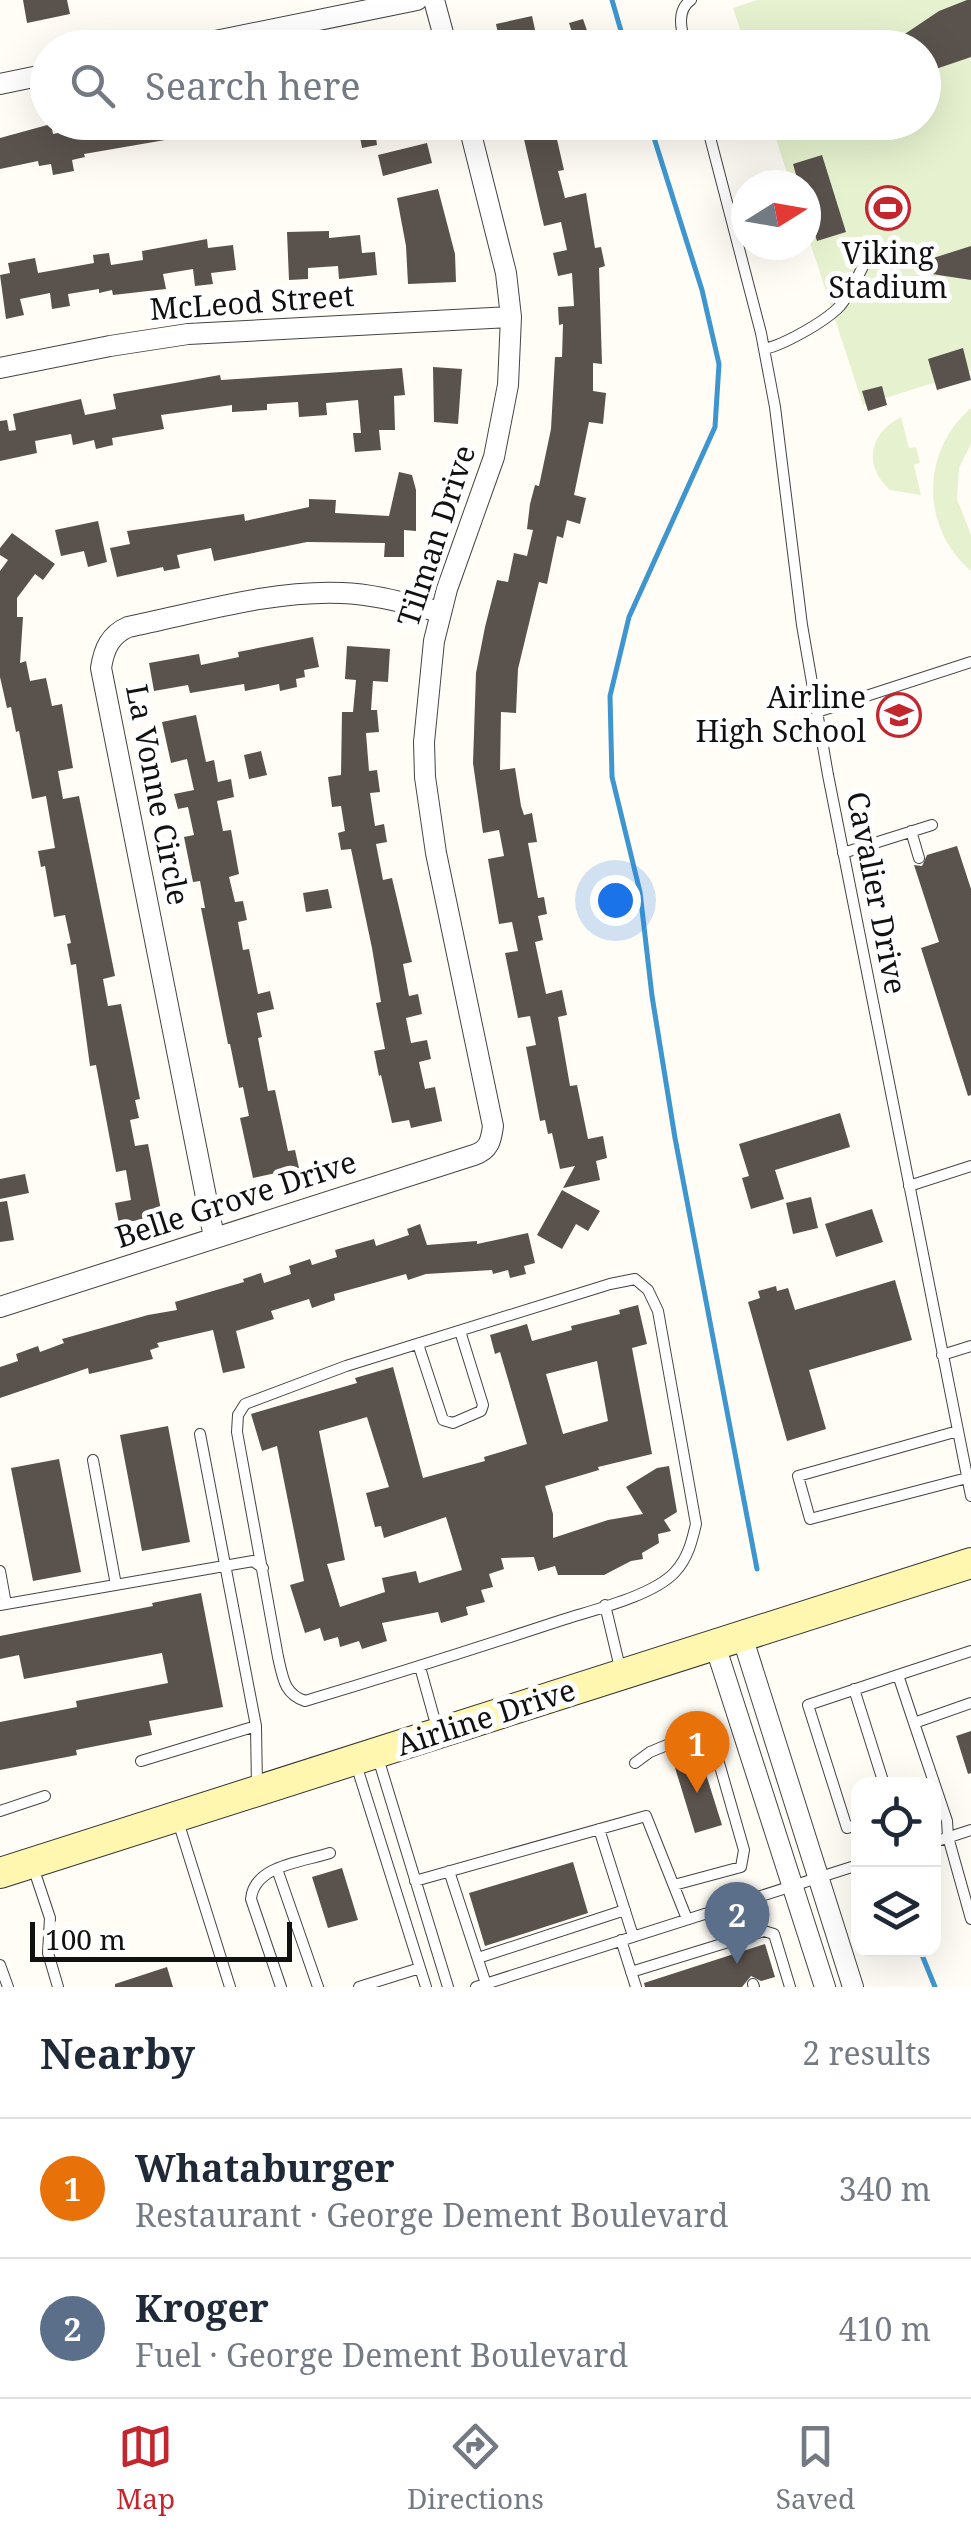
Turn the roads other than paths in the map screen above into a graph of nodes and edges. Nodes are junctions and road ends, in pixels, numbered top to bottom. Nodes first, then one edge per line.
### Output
1 (417, 0) edge
2 (434, 0) edge
3 (691, 0) edge
4 (270, 30) edge
5 (442, 30) edge
6 (683, 30) edge
7 (30, 78) edge
8 (0, 84) edge
9 (473, 140) edge
10 (711, 140) edge
11 (868, 257) dead end
12 (510, 318) junction
13 (764, 349) junction
14 (0, 368) edge
15 (440, 612) junction
16 (971, 662) edge
17 (817, 712) junction
18 (932, 824) dead end
19 (911, 832) junction
20 (843, 853) junction
21 (919, 858) dead end
22 (488, 1146) joint
23 (971, 1166) edge
24 (909, 1186) junction
25 (214, 1237) junction
26 (0, 1307) edge
27 (460, 1331) junction
28 (418, 1344) junction
29 (971, 1346) edge
30 (942, 1356) junction
31 (958, 1431) junction
32 (200, 1434) dead end
33 (93, 1460) dead end
34 (967, 1478) junction
35 (971, 1496) edge
36 (971, 1563) edge
37 (224, 1566) junction
38 (263, 1568) junction
39 (0, 1571) edge
40 (116, 1585) junction
41 (3, 1604) edge
42 (605, 1605) junction
43 (729, 1640) junction
44 (971, 1651) edge
45 (420, 1667) junction
46 (621, 1675) junction
47 (898, 1675) junction
48 (854, 1689) junction
49 (971, 1703) edge
50 (914, 1723) junction
51 (256, 1726) junction
52 (439, 1733) junction
53 (366, 1757) junction
54 (141, 1761) dead end
55 (635, 1764) dead end
56 (882, 1777) edge
57 (930, 1777) edge
58 (257, 1791) junction
59 (44, 1796) dead end
60 (0, 1810) edge
61 (941, 1815) edge
62 (177, 1817) junction
63 (851, 1827) edge
64 (599, 1829) junction
65 (971, 1830) edge
66 (948, 1837) junction
67 (941, 1840) edge
68 (330, 1854) dead end
69 (32, 1863) junction
70 (852, 1867) edge
71 (278, 1870) junction
72 (449, 1871) junction
73 (0, 1873) edge
74 (818, 1878) junction
75 (416, 1881) junction
76 (674, 1885) junction
77 (792, 1886) junction
78 (625, 1910) junction
79 (687, 1919) junction
80 (971, 1919) edge
81 (633, 1936) junction
82 (740, 1938) junction
83 (620, 1940) junction
84 (712, 1946) junction
85 (743, 1951) dead end
86 (684, 1955) junction
87 (478, 1958) junction
88 (716, 1960) dead end
89 (657, 1964) junction
90 (0, 1965) edge
91 (420, 1968) junction
92 (689, 1969) dead end
93 (631, 1972) junction
94 (661, 1978) dead end
95 (481, 1985) edge
96 (8, 1987) edge
97 (58, 1987) edge
98 (230, 1987) edge
99 (282, 1987) edge
100 (318, 1987) edge
101 (358, 1987) edge
102 (426, 1987) edge
103 (448, 1987) edge
104 (636, 1987) edge
105 (790, 1987) edge
106 (825, 1987) edge
107 (853, 1987) edge

1 - 4 street
2 - 5 street
3 - 6 lane
7 - 8 street
9 - 12 street, Tilman Drive
10 - 13 lane, Cavalier Drive
11 - 13 lane
12 - 14 street, McLeod Street
12 - 15 street, Tilman Drive
13 - 17 lane, Cavalier Drive
15 - 22 street, Tilman Drive
15 - 25 street, La Vonne Circle
16 - 17 lane
17 - 20 lane, Cavalier Drive
18 - 19 lane
19 - 20 lane
19 - 21 lane
20 - 24 lane, Cavalier Drive
22 - 25 street, Belle Grove Drive
23 - 24 lane
24 - 30 lane, Cavalier Drive
25 - 26 street, Belle Grove Drive
27 - 28 lane
27 - 28 lane
27 - 42 lane
28 - 38 lane
29 - 30 lane
30 - 31 lane, Cavalier Drive
31 - 34 lane, Cavalier Drive
31 - 34 lane
32 - 37 lane
33 - 40 lane
34 - 35 lane, Cavalier Drive
36 - 43 main road, Airline Drive
37 - 38 lane
37 - 40 lane
37 - 51 lane
38 - 45 lane
39 - 41 lane
40 - 41 lane
42 - 45 lane
42 - 46 lane
43 - 46 main road, Airline Drive
43 - 74 street
43 - 77 street
44 - 47 lane
45 - 52 lane
46 - 52 main road, Airline Drive
47 - 48 lane
47 - 50 lane
48 - 56 lane
48 - 63 lane
49 - 50 lane
50 - 57 lane
51 - 54 lane
51 - 58 lane
52 - 53 main road, Airline Drive
53 - 58 main road, Airline Drive
53 - 75 lane
53 - 91 lane
55 - 76 lane
58 - 62 main road, Airline Drive
59 - 60 lane
61 - 66 lane
62 - 69 main road, Airline Drive
62 - 98 lane
64 - 72 lane
64 - 76 lane
64 - 78 lane
65 - 66 lane
66 - 67 lane
66 - 80 lane
68 - 71 lane
69 - 73 main road, Airline Drive
69 - 97 lane
70 - 74 lane
71 - 99 lane
71 - 100 lane
72 - 75 lane
72 - 87 lane
74 - 77 lane
74 - 107 street
75 - 103 lane
76 - 79 lane
77 - 79 lane
77 - 106 street
78 - 81 lane
78 - 87 lane
79 - 81 lane
81 - 83 lane
82 - 84 lane
82 - 85 lane
82 - 105 lane
83 - 93 lane
83 - 95 lane
84 - 86 lane
84 - 88 lane
86 - 89 lane
86 - 92 lane
87 - 95 lane
89 - 93 lane
89 - 94 lane
90 - 96 lane
91 - 101 lane
91 - 102 lane
93 - 104 lane

